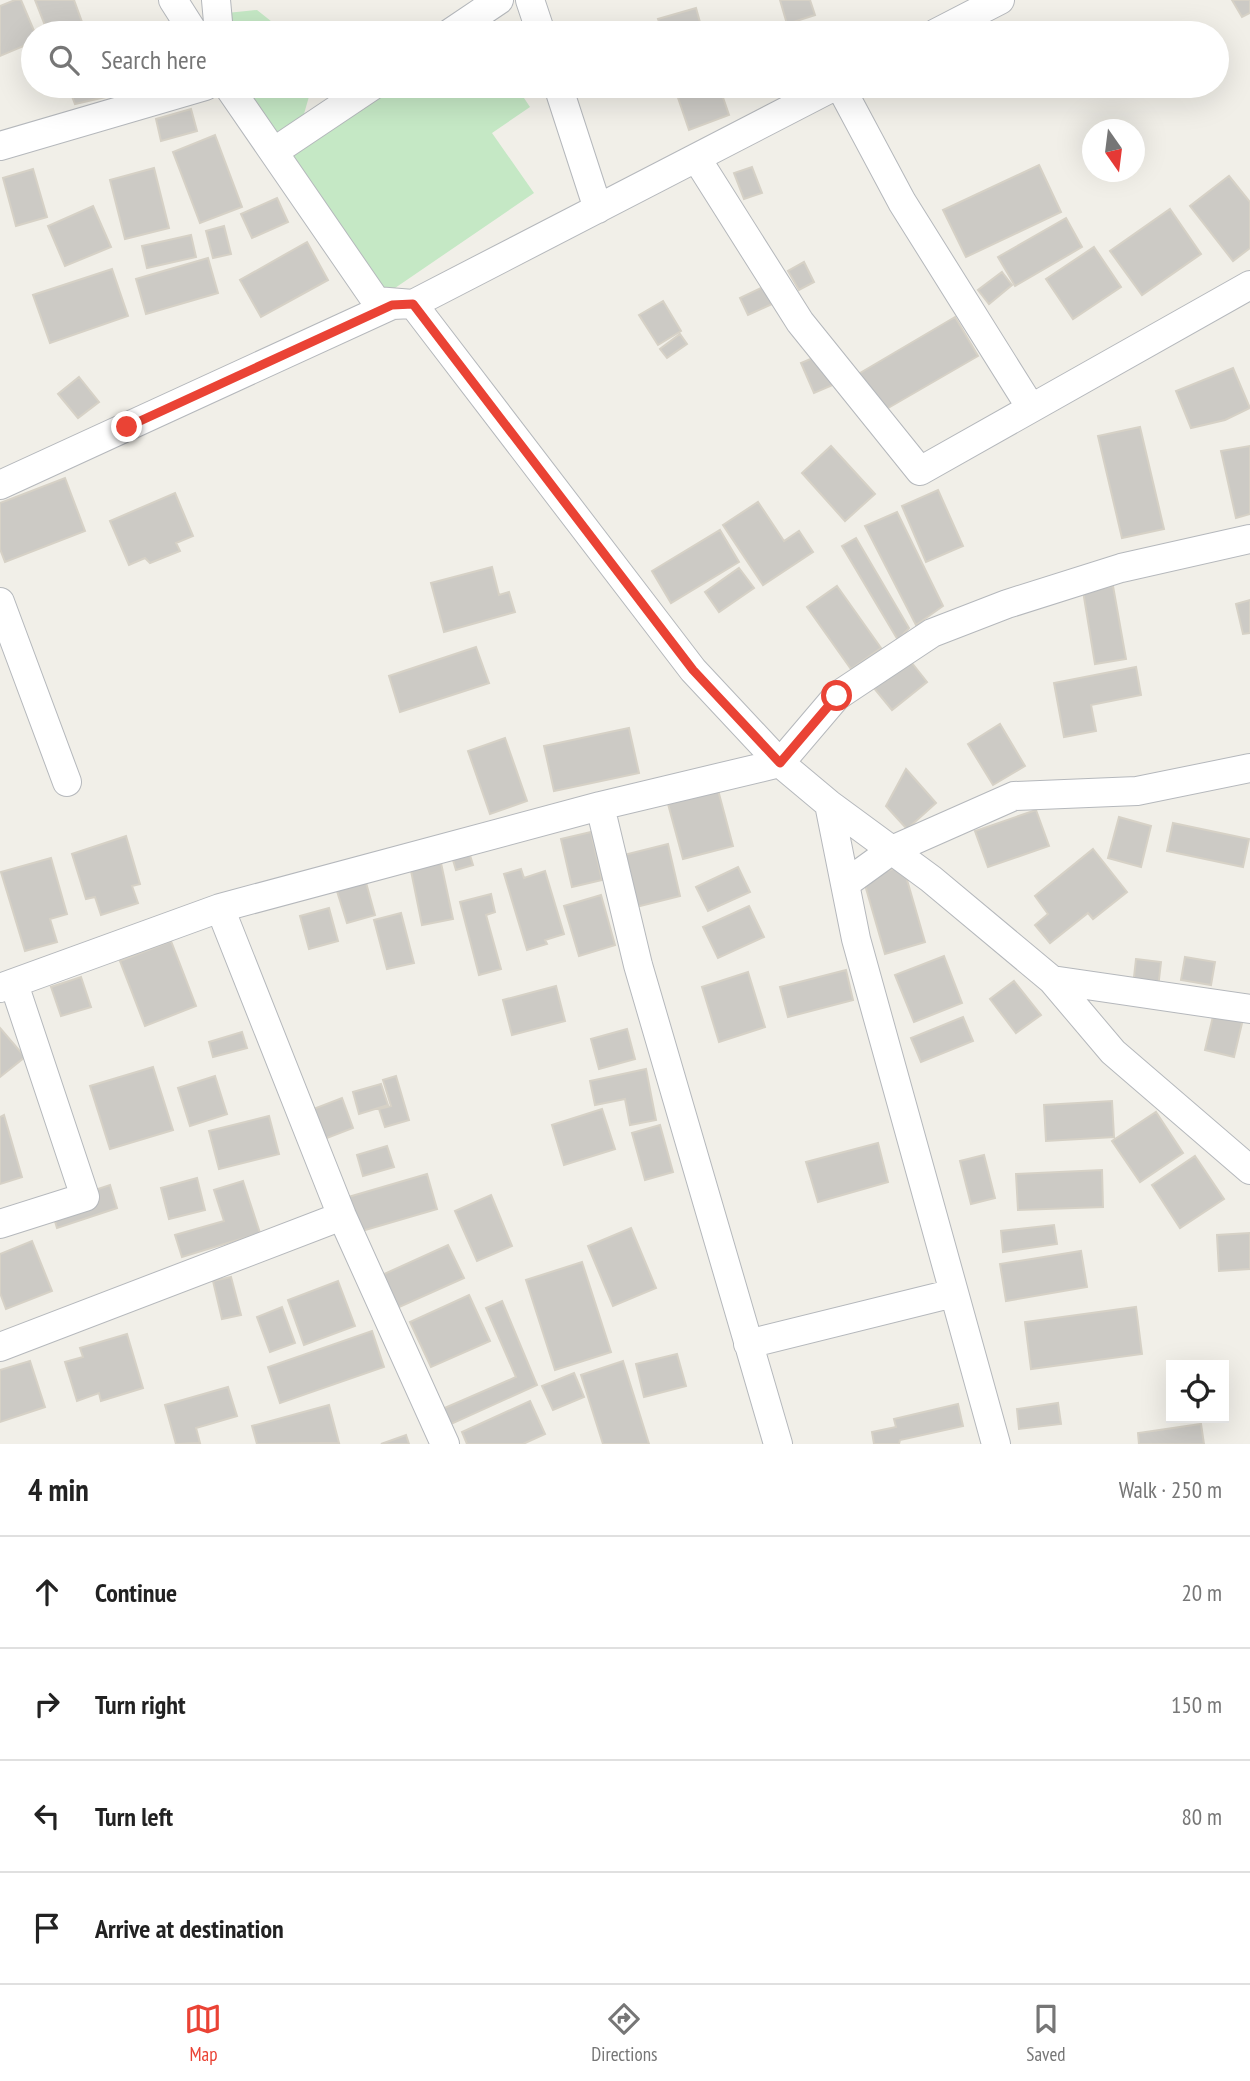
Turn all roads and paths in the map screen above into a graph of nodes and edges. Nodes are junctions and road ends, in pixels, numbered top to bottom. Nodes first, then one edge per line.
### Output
1 (173, 0) edge
2 (216, 0) edge
3 (499, 0) edge
4 (530, 0) edge
5 (1000, 0) edge
6 (186, 21) edge
7 (218, 21) edge
8 (468, 21) edge
9 (537, 21) edge
10 (959, 21) edge
11 (164, 98) edge
12 (237, 98) edge
13 (354, 98) edge
14 (562, 98) edge
15 (815, 98) edge
16 (845, 98) edge
17 (0, 146) edge
18 (275, 151) junction
19 (697, 159) junction
20 (598, 209) junction
21 (1250, 285) edge
22 (413, 304) junction
23 (1031, 408) junction
24 (0, 485) edge
25 (1250, 539) edge
26 (0, 602) edge
27 (780, 763) junction
28 (1250, 768) edge
29 (66, 782) dead end
30 (829, 804) junction
31 (600, 806) junction
32 (892, 850) junction
33 (845, 884) junction
34 (220, 908) junction
35 (1052, 980) junction
36 (7, 986) edge
37 (1250, 1009) edge
38 (1250, 1170) edge
39 (342, 1216) junction
40 (0, 1224) edge
41 (954, 1293) junction
42 (748, 1344) junction
43 (0, 1347) edge
44 (445, 1444) edge
45 (778, 1444) edge
46 (996, 1444) edge

1 - 6 street
2 - 7 street
3 - 8 street
4 - 9 street
5 - 10 street
11 - 17 street
12 - 18 street
13 - 18 street
14 - 20 street
15 - 19 street
16 - 23 street
18 - 22 street
19 - 20 street
19 - 23 street
20 - 22 street
21 - 23 street
22 - 24 street
22 - 27 street
25 - 27 street
26 - 29 street
27 - 30 street
27 - 31 street
28 - 32 street
30 - 32 street
30 - 33 street
31 - 34 street
31 - 42 street
32 - 33 street
32 - 35 street
33 - 41 street
34 - 36 street
34 - 39 street
35 - 37 street
35 - 38 street
36 - 40 street
39 - 43 street
39 - 44 street
41 - 42 street
41 - 46 street
42 - 45 street

